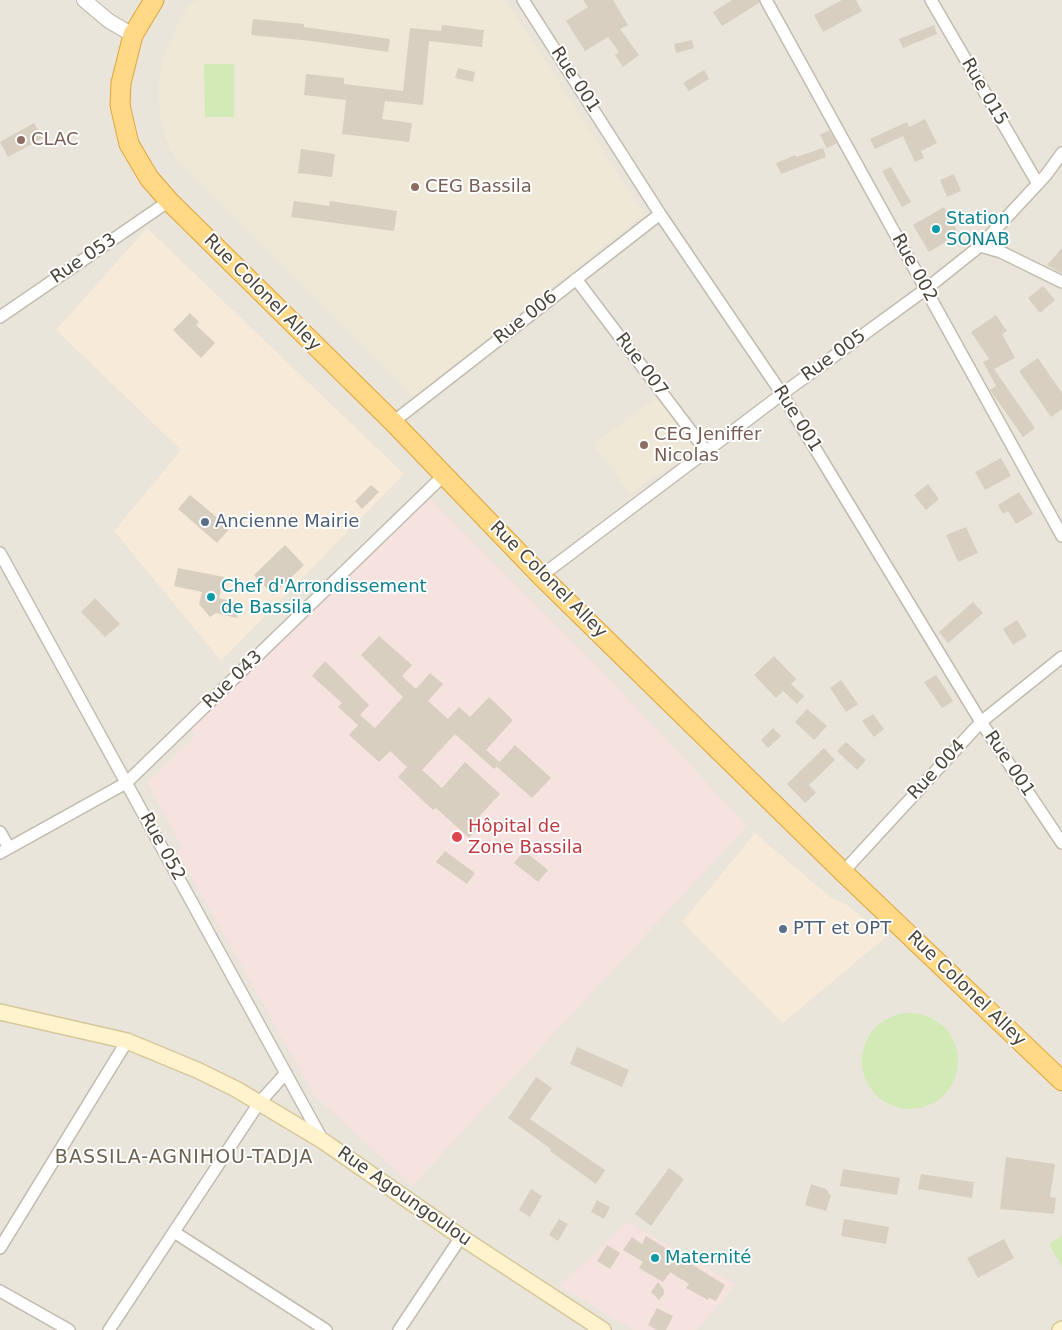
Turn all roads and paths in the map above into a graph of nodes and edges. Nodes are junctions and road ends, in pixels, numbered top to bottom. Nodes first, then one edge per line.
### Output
1 (84, 0) edge
2 (154, 0) edge
3 (523, 0) edge
4 (766, 0) edge
5 (931, 0) edge
6 (133, 34) junction
7 (1062, 153) edge
8 (1038, 184) junction
9 (168, 201) junction
10 (660, 214) junction
11 (980, 246) junction
12 (576, 279) junction
13 (1062, 282) edge
14 (926, 290) junction
15 (0, 316) edge
16 (782, 394) junction
17 (393, 422) junction
18 (706, 451) junction
19 (443, 476) junction
20 (1062, 536) edge
21 (0, 553) edge
22 (541, 576) junction
23 (1062, 657) edge
24 (981, 722) junction
25 (126, 783) junction
26 (0, 832) edge
27 (1062, 843) edge
28 (4, 850) edge
29 (843, 872) junction
30 (0, 1012) edge
31 (127, 1041) junction
32 (286, 1073) junction
33 (1060, 1076) edge
34 (259, 1103) junction
35 (323, 1142) junction
36 (174, 1232) junction
37 (461, 1237) junction
38 (0, 1248) edge
39 (0, 1291) edge
40 (69, 1330) edge
41 (109, 1330) edge
42 (326, 1330) edge
43 (399, 1330) edge
44 (603, 1330) edge

1 - 6 street
2 - 6 highway, Rue Colonel Alley
3 - 10 street, Rue 001
4 - 14 street, Rue 002
5 - 8 street, Rue 015
6 - 9 highway, Rue Colonel Alley
7 - 8 street, Rue 005
8 - 11 street, Rue 005
9 - 15 street, Rue 053
9 - 17 highway, Rue Colonel Alley
10 - 12 street, Rue 006
10 - 16 street, Rue 001
11 - 13 street
11 - 14 street, Rue 005
12 - 17 street, Rue 006
12 - 18 street, Rue 007
14 - 16 street, Rue 005
14 - 20 street, Rue 002
16 - 18 street, Rue 005
16 - 24 street, Rue 001
17 - 19 highway, Rue Colonel Alley
18 - 22 street, Rue 005
19 - 22 highway, Rue Colonel Alley
19 - 25 street, Rue 043
21 - 25 street, Rue 052
22 - 29 highway, Rue Colonel Alley
23 - 24 street, Rue 004
24 - 27 street, Rue 001
24 - 29 street, Rue 004
25 - 28 street, Rue 043
25 - 32 street, Rue 052
26 - 28 street
29 - 33 highway, Rue Colonel Alley
30 - 31 main road, Rue Agoungoulou
31 - 34 main road, Rue Agoungoulou
31 - 38 street
32 - 34 street
32 - 35 street, Rue 052
34 - 35 main road, Rue Agoungoulou
34 - 36 street
35 - 37 main road, Rue Agoungoulou
36 - 41 street
36 - 42 street
37 - 43 street
37 - 44 main road, Rue Agoungoulou
39 - 40 street

